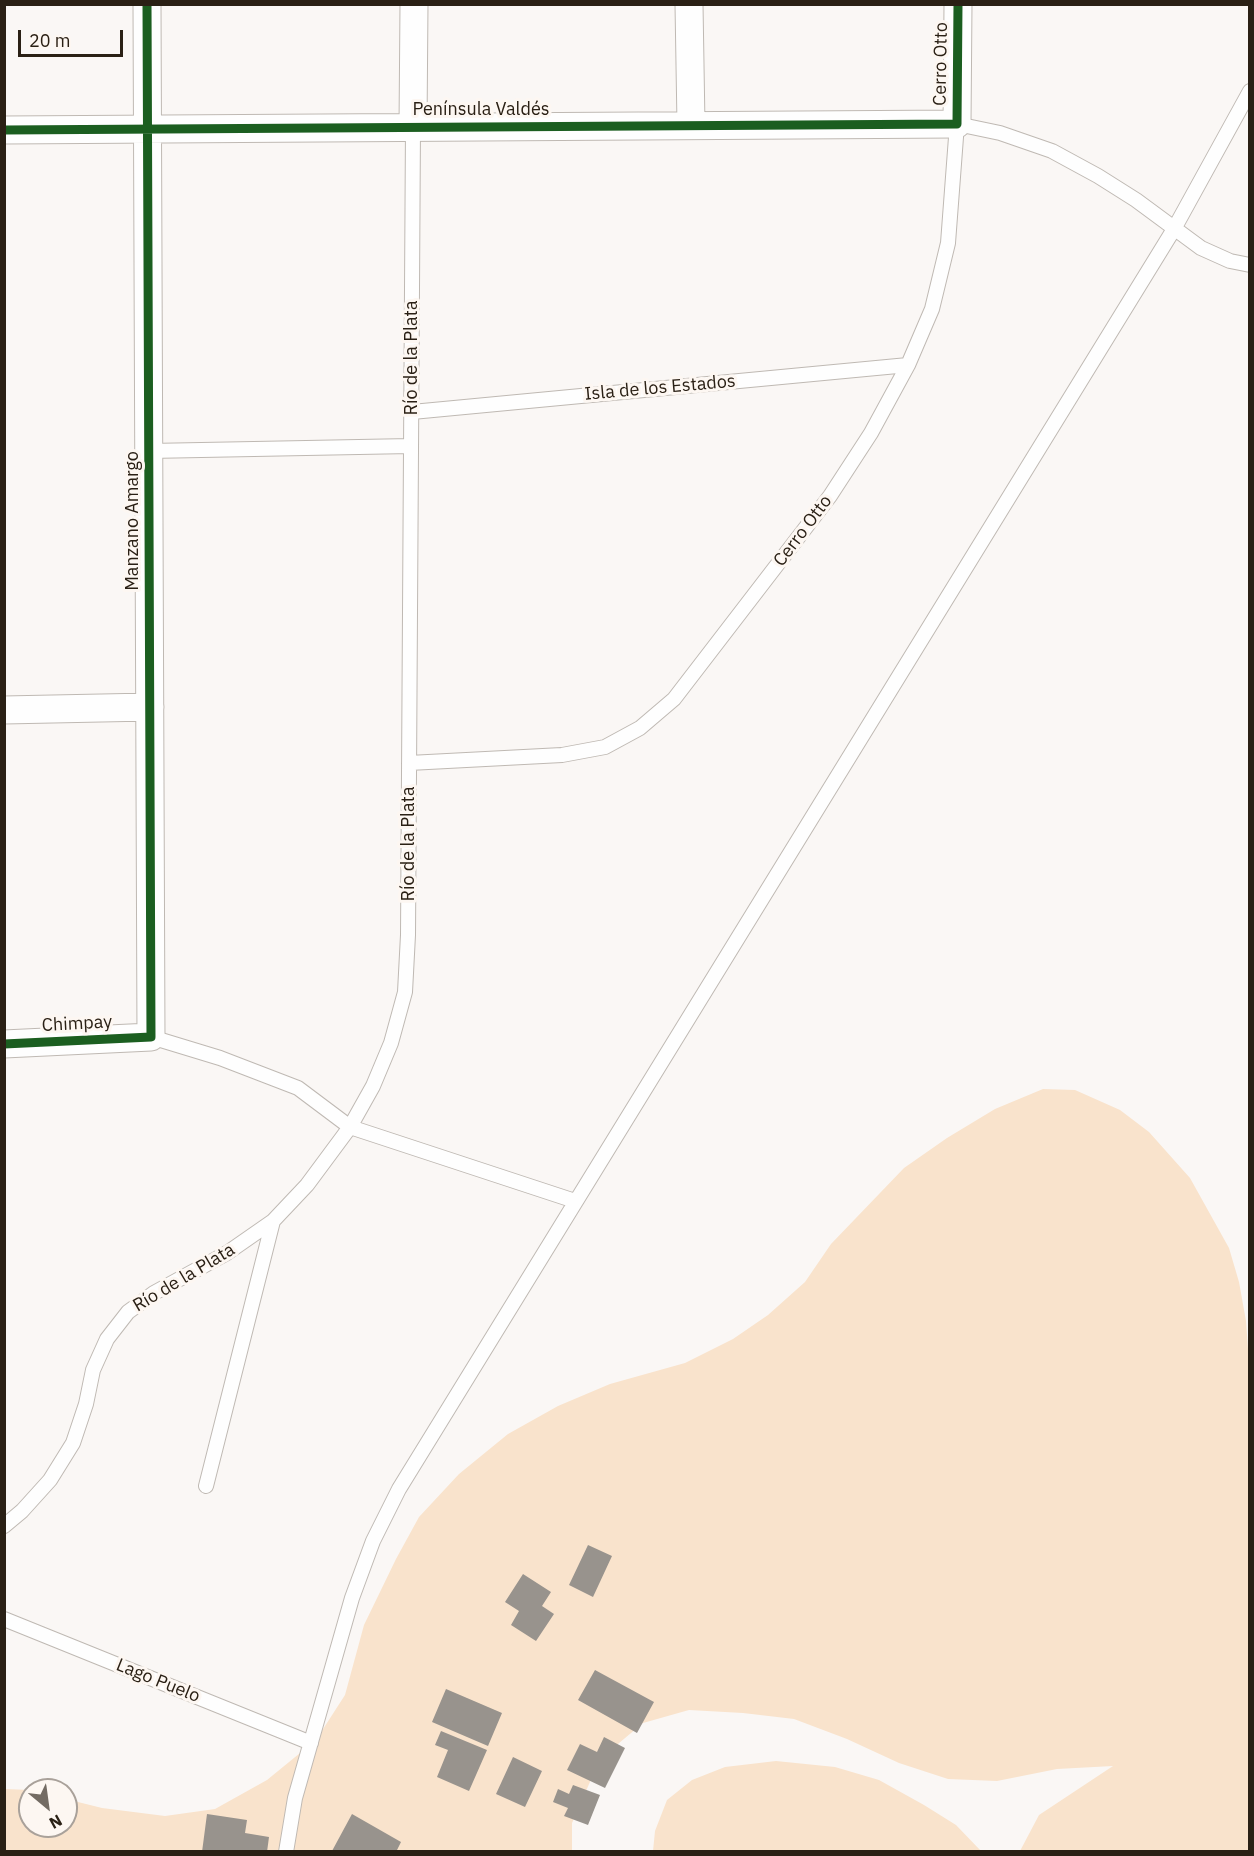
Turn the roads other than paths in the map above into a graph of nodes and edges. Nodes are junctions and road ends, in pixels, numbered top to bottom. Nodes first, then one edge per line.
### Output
1 (147, 4) edge
2 (414, 4) edge
3 (689, 4) edge
4 (958, 4) edge
5 (1250, 91) edge
6 (957, 124) junction
7 (691, 125) junction
8 (414, 127) junction
9 (147, 129) junction
10 (4, 130) edge
11 (1174, 229) junction
12 (1250, 265) edge
13 (908, 365) junction
14 (412, 412) junction
15 (411, 446) junction
16 (149, 451) junction
17 (150, 707) junction
18 (4, 710) edge
19 (409, 764) junction
20 (151, 1037) junction
21 (4, 1044) edge
22 (350, 1127) junction
23 (575, 1201) junction
24 (273, 1221) junction
25 (206, 1486) dead end
26 (4, 1526) edge
27 (4, 1618) edge
28 (311, 1743) junction
29 (286, 1851) edge

1 - 9 street, Manzano Amargo
2 - 8 street, Río de la Plata
3 - 7 street
4 - 6 street, Cerro Otto
5 - 11 lane
6 - 7 street, Península Valdés
6 - 11 lane
6 - 13 lane, Cerro Otto
7 - 8 street, Península Valdés
8 - 9 street, Península Valdés
8 - 14 lane, Río de la Plata
9 - 10 street, Península Valdés
9 - 16 street, Manzano Amargo
11 - 12 lane
11 - 23 lane
13 - 14 lane, Isla de los Estados
13 - 19 lane, Cerro Otto
14 - 15 lane, Río de la Plata
15 - 16 lane
15 - 19 lane, Río de la Plata
16 - 17 street, Manzano Amargo
17 - 18 street
17 - 20 street, Manzano Amargo
19 - 22 lane, Río de la Plata
20 - 21 street, Chimpay
20 - 22 lane
22 - 23 lane
22 - 24 lane, Río de la Plata
23 - 28 lane
24 - 25 lane
24 - 26 lane, Río de la Plata
27 - 28 lane, Lago Puelo
28 - 29 lane

